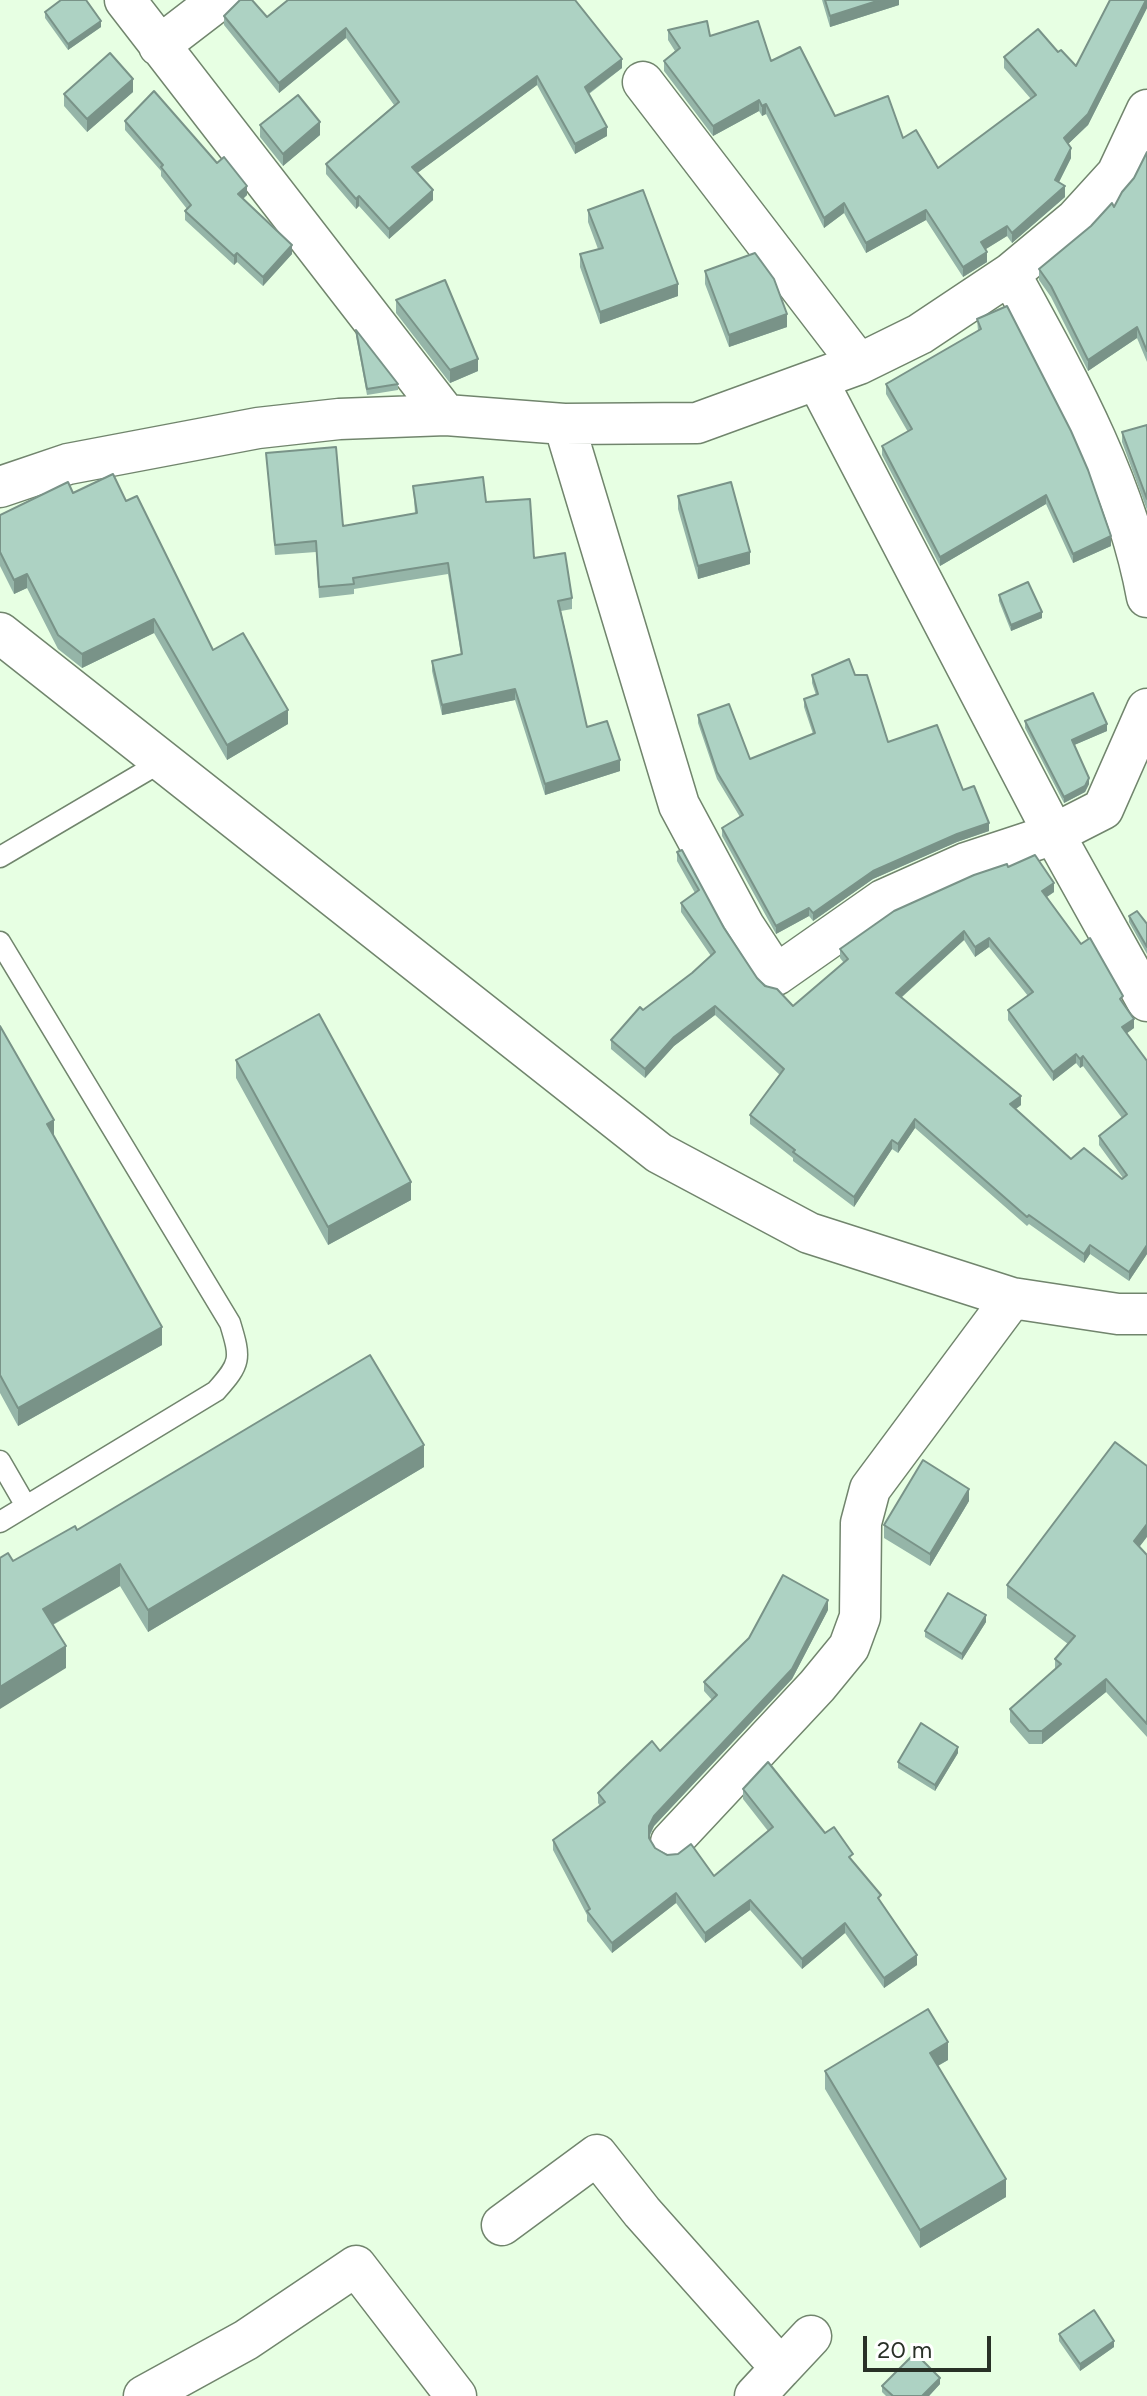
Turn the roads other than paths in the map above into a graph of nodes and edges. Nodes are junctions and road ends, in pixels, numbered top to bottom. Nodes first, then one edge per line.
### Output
1 (125, 0) edge
2 (219, 0) edge
3 (159, 46) junction
4 (643, 82) dead end
5 (1147, 110) edge
6 (1010, 274) junction
7 (859, 364) junction
8 (817, 380) junction
9 (446, 415) junction
10 (564, 424) junction
11 (0, 487) edge
12 (1147, 597) edge
13 (0, 633) edge
14 (1147, 709) edge
15 (163, 761) junction
16 (1054, 834) junction
17 (0, 857) edge
18 (0, 942) edge
19 (1147, 1001) edge
20 (1012, 1298) junction
21 (1147, 1314) edge
22 (0, 1461) edge
23 (26, 1506) junction
24 (0, 1522) edge
25 (671, 1842) dead end
26 (502, 2225) dead end
27 (811, 2336) dead end
28 (768, 2382) edge
29 (439, 2389) edge
30 (144, 2396) edge

1 - 3 street
2 - 3 street
3 - 9 street
4 - 7 street
5 - 6 street
6 - 7 street
6 - 12 street
7 - 8 street
8 - 10 street
8 - 16 street
9 - 10 street
9 - 11 street
10 - 16 street
13 - 15 street
14 - 16 street
15 - 17 lane
15 - 20 street
16 - 19 street
18 - 23 lane
20 - 21 street
20 - 25 street
22 - 23 lane
23 - 24 lane
26 - 28 street
27 - 28 street
29 - 30 street

